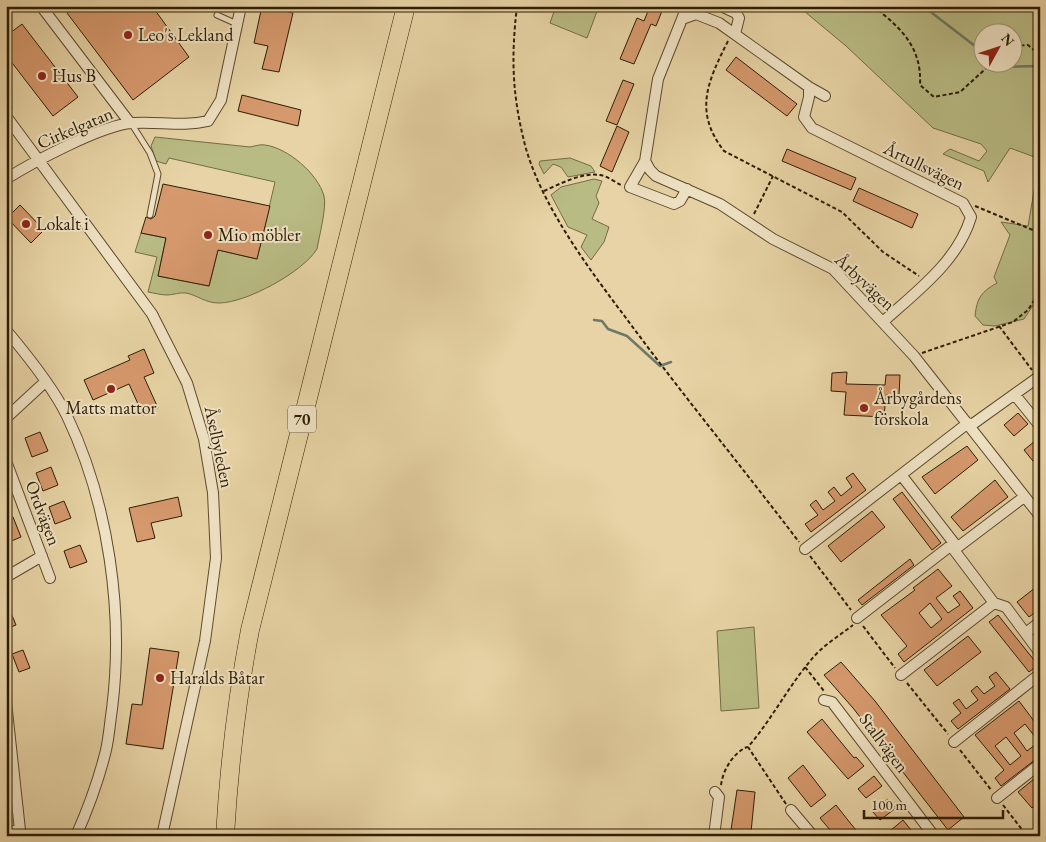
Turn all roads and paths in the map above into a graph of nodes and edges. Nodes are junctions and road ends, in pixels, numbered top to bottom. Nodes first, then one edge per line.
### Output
1 (41, 6) edge
2 (241, 6) edge
3 (394, 6) edge
4 (406, 6) edge
5 (517, 6) edge
6 (687, 6) edge
7 (721, 6) edge
8 (873, 6) edge
9 (217, 15) dead end
10 (682, 19) junction
11 (238, 24) junction
12 (734, 33) junction
13 (1024, 45) edge
14 (1040, 55) edge
15 (1040, 64) edge
16 (982, 72) edge
17 (1040, 84) edge
18 (808, 87) junction
19 (825, 96) dead end
20 (6, 116) edge
21 (130, 123) junction
22 (39, 160) junction
23 (645, 162) junction
24 (774, 176) junction
25 (6, 179) edge
26 (630, 186) junction
27 (687, 190) junction
28 (544, 191) junction
29 (963, 203) junction
30 (150, 215) dead end
31 (750, 223) junction
32 (1040, 233) edge
33 (927, 282) junction
34 (1040, 291) edge
35 (884, 321) junction
36 (999, 326) junction
37 (6, 330) edge
38 (914, 356) junction
39 (1038, 377) edge
40 (45, 382) junction
41 (1015, 395) junction
42 (6, 418) edge
43 (969, 424) junction
44 (1040, 426) edge
45 (6, 461) edge
46 (902, 476) junction
47 (1024, 497) junction
48 (1040, 516) edge
49 (954, 546) junction
50 (805, 549) junction
51 (42, 556) junction
52 (6, 577) edge
53 (50, 578) dead end
54 (994, 603) junction
55 (857, 618) joint
56 (1040, 622) edge
57 (1026, 633) junction
58 (1040, 652) edge
59 (805, 667) junction
60 (1040, 674) edge
61 (901, 675) junction
62 (828, 701) joint
63 (6, 702) edge
64 (954, 742) junction
65 (748, 747) junction
66 (1040, 764) edge
67 (717, 795) joint
68 (997, 798) junction
69 (790, 810) joint
70 (6, 832) edge
71 (1024, 832) junction
72 (76, 836) edge
73 (162, 836) edge
74 (214, 836) edge
75 (225, 836) edge
76 (714, 836) edge
77 (813, 836) edge
78 (934, 836) edge
79 (1020, 836) edge
80 (1027, 836) edge

1 - 21 street, Cirkelgatan
2 - 11 street, Cirkelgatan
3 - 74 highway, 70
4 - 75 highway, 70
5 - 28 path
6 - 10 street
7 - 12 street
8 - 16 path
9 - 11 lane
10 - 12 street
10 - 23 street
11 - 21 street, Cirkelgatan
12 - 18 street
12 - 24 path
13 - 14 path
15 - 17 path
18 - 19 street
18 - 29 street, Årtullsvägen
20 - 22 street, Åselbyleden
21 - 22 street, Cirkelgatan
21 - 30 lane
22 - 25 street, Cirkelgatan
22 - 73 street, Åselbyleden
23 - 26 street
23 - 27 street, Årbyvägen
24 - 31 path
24 - 33 path
26 - 27 street
26 - 28 path
27 - 31 street, Årbyvägen
28 - 50 path
29 - 32 path
29 - 33 street, Årtullsvägen
31 - 35 street, Årbyvägen
33 - 35 street, Årtullsvägen
34 - 36 path
35 - 38 street, Årbyvägen
36 - 38 path
36 - 39 path
37 - 40 street
38 - 43 street, Årbyvägen
39 - 41 street
40 - 42 street
40 - 72 street
41 - 43 street
41 - 44 street
43 - 46 street
43 - 47 street, Årbyvägen
45 - 51 street, Ordvägen
46 - 49 street
46 - 50 street
47 - 48 street, Årbyvägen
47 - 49 street
49 - 54 street
49 - 55 street
50 - 55 path
51 - 52 street
51 - 53 street, Ordvägen
54 - 57 street
54 - 61 street
56 - 57 street
57 - 58 street
59 - 61 path
59 - 62 path
59 - 65 path
60 - 64 street
61 - 64 path
62 - 78 street, Stallvägen
63 - 70 street
64 - 68 path
65 - 67 path
65 - 69 path
66 - 68 street
67 - 76 street
68 - 71 path
69 - 77 street
71 - 79 path
71 - 80 path

